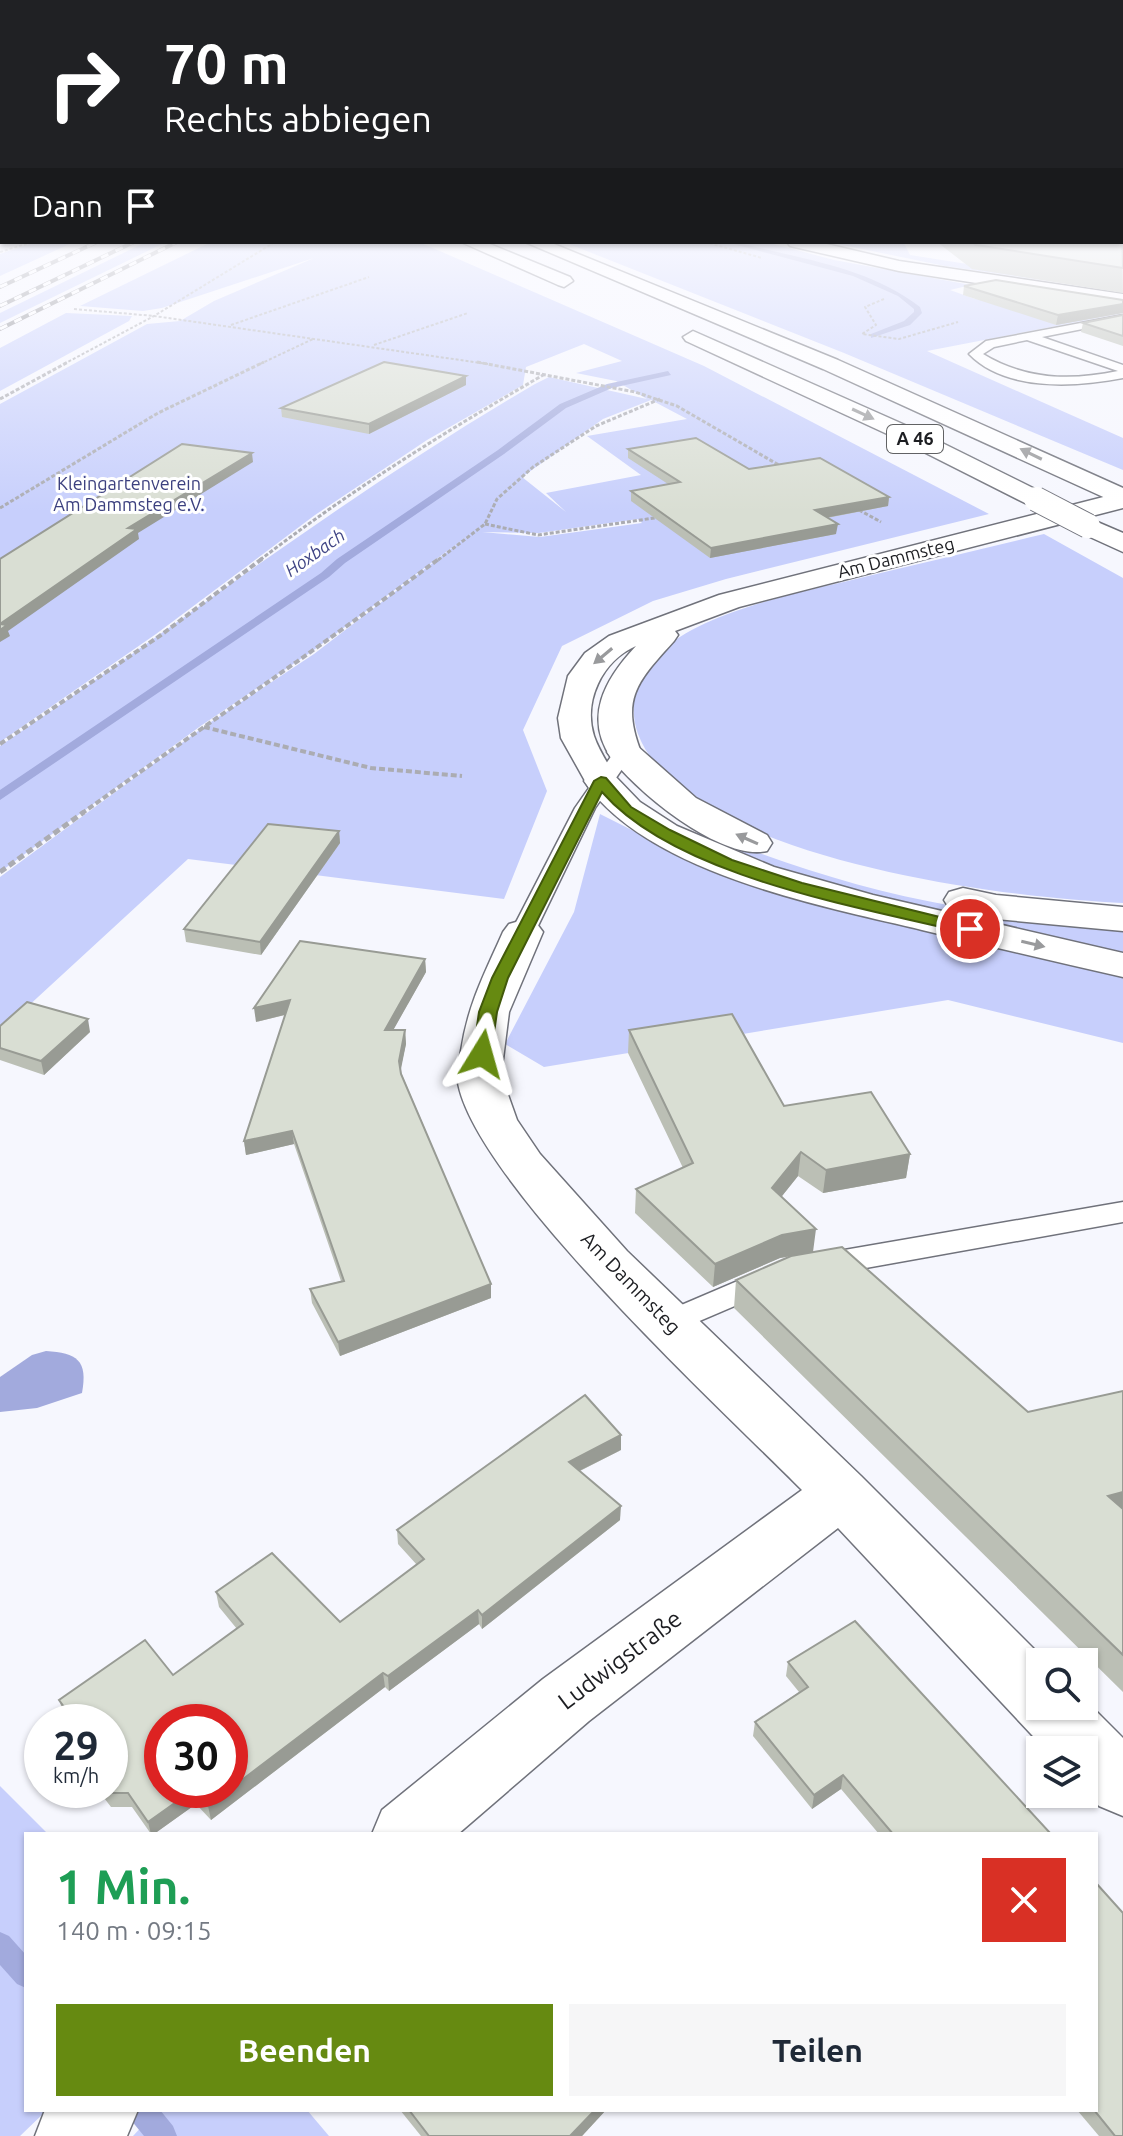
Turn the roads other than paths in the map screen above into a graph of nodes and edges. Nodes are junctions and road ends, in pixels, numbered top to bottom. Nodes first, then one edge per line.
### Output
1 (707, 314) edge
2 (1123, 321) edge
3 (669, 327) dead end
4 (1028, 336) junction
5 (1082, 338) edge
6 (1123, 371) edge
7 (1116, 495) edge
8 (1123, 544) edge
9 (612, 766) junction
10 (1123, 919) edge
11 (523, 932) joint
12 (1123, 965) edge
13 (1123, 1212) edge
14 (669, 1323) junction
15 (841, 1493) junction
16 (1026, 1684) edge
17 (1061, 1720) edge
18 (1123, 1784) edge
19 (408, 1832) edge
20 (97, 2112) edge
21 (74, 2136) edge

7 -> 1 main road, A 46
2 - 4 lane
2 - 5 lane
3 -> 8 main road, A 46, bridge
4 - 6 lane
4 - 6 lane
7 - 9 main road, Am Dammsteg
10 -> 9 main road
9 - 11 lane, Am Dammsteg
9 -> 12 main road
11 - 14 main road, Am Dammsteg
13 - 14 lane
14 - 15 main road, Am Dammsteg
15 - 16 main road, Am Dammsteg
15 - 19 main road, Ludwigstraße
17 - 18 main road
20 - 21 main road

